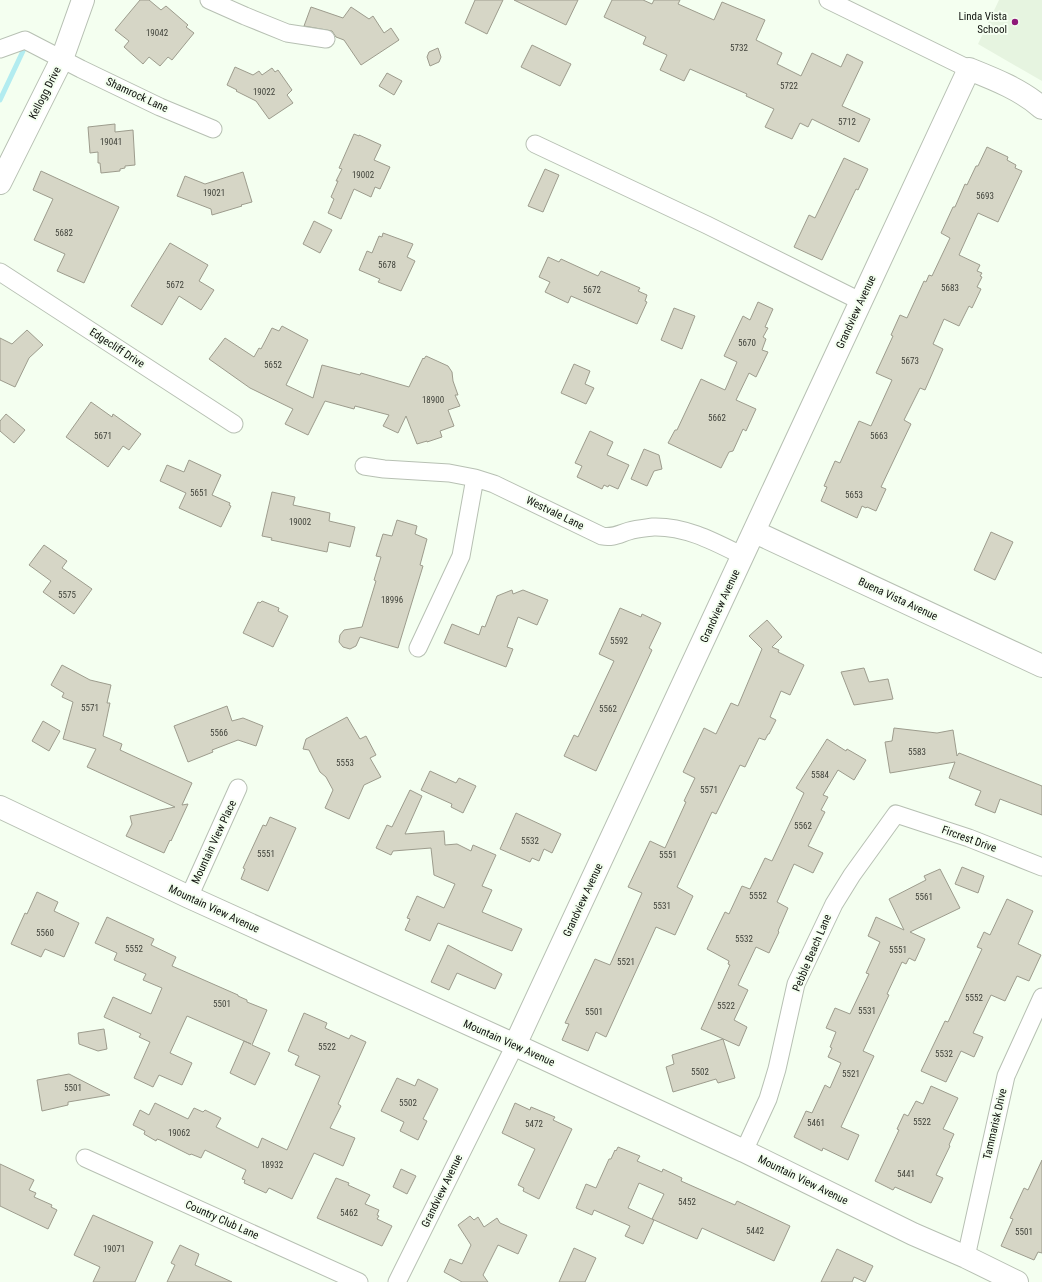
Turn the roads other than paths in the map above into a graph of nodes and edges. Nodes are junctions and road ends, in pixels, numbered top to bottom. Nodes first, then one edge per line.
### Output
1 (83, 0) edge
2 (209, 0) edge
3 (828, 0) edge
4 (326, 39) dead end
5 (0, 49) edge
6 (62, 58) junction
7 (969, 69) junction
8 (1042, 108) edge
9 (213, 129) dead end
10 (535, 144) dead end
11 (0, 183) edge
12 (0, 272) edge
13 (860, 301) junction
14 (234, 424) dead end
15 (364, 466) dead end
16 (475, 478) junction
17 (755, 532) junction
18 (743, 556) junction
19 (418, 648) dead end
20 (1042, 666) edge
21 (238, 788) dead end
22 (0, 807) edge
23 (896, 814) joint
24 (1042, 867) edge
25 (189, 897) junction
26 (1042, 997) edge
27 (515, 1046) junction
28 (744, 1152) junction
29 (85, 1158) dead end
30 (966, 1257) junction
31 (359, 1282) edge
32 (397, 1282) edge
33 (1017, 1282) edge

1 - 6 street, Kellogg Drive
2 - 4 street
3 - 7 street
5 - 6 street, Shamrock Lane
6 - 9 street, Shamrock Lane
6 - 11 street, Kellogg Drive
7 - 8 street
7 - 13 street, Grandview Avenue
10 - 13 street
12 - 14 street, Edgecliff Drive
13 - 17 street, Grandview Avenue
15 - 16 street, Westvale Lane
16 - 18 street, Westvale Lane
16 - 19 street
17 - 18 street, Grandview Avenue
17 - 20 street, Buena Vista Avenue
18 - 27 street, Grandview Avenue
21 - 25 street, Mountain View Place
22 - 25 street, Mountain View Avenue
23 - 24 street, Fircrest Drive
23 - 28 street, Pebble Beach Lane
25 - 27 street, Mountain View Avenue
26 - 30 street, Tammarisk Drive
27 - 28 street, Mountain View Avenue
27 - 32 street, Grandview Avenue
28 - 30 street, Mountain View Avenue
29 - 31 street, Country Club Lane
30 - 33 street, Mountain View Avenue

